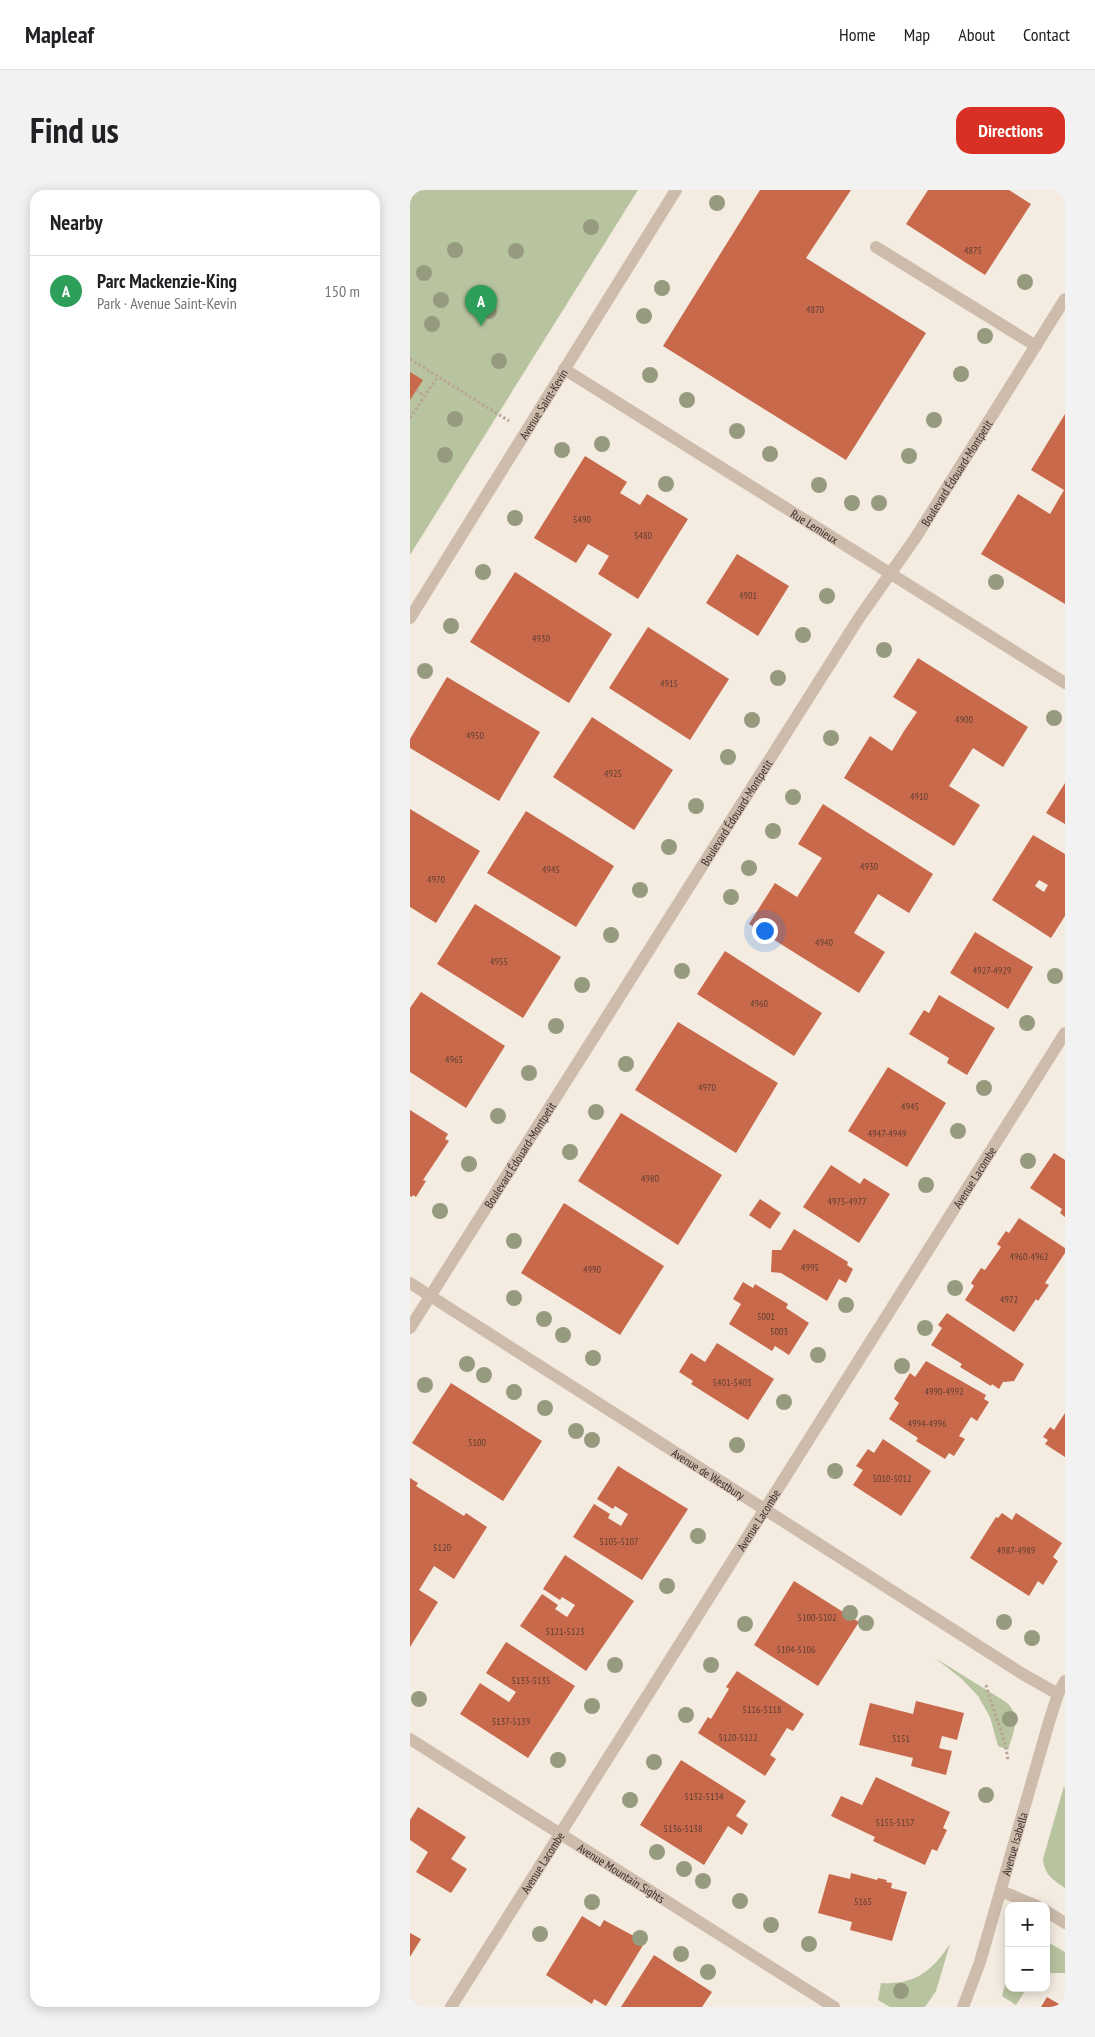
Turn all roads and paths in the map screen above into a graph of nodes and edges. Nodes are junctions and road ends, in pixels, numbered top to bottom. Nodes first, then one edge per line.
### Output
1 (676, 190) edge
2 (876, 247) dead end
3 (1065, 299) edge
4 (1036, 346) junction
5 (410, 359) edge
6 (564, 369) junction
7 (438, 376) junction
8 (416, 390) dead end
9 (425, 396) junction
10 (502, 416) dead end
11 (410, 418) edge
12 (890, 573) junction
13 (410, 618) edge
14 (1065, 683) edge
15 (1065, 1032) edge
16 (410, 1283) edge
17 (430, 1296) junction
18 (410, 1328) edge
19 (764, 1509) junction
20 (1065, 1681) edge
21 (986, 1685) dead end
22 (1058, 1694) junction
23 (410, 1739) edge
24 (1008, 1760) dead end
25 (560, 1834) junction
26 (1000, 1891) junction
27 (1027, 1902) edge
28 (1050, 1914) edge
29 (1065, 1923) edge
30 (451, 2007) edge
31 (834, 2007) edge
32 (962, 2007) edge

1 - 6 street, Avenue Saint-Kevin
2 - 4 street
3 - 4 street, Boulevard Édouard-Montpetit
4 - 12 street, Boulevard Édouard-Montpetit
5 - 7 path
6 - 12 street, Rue Lemieux
6 - 13 street, Avenue Saint-Kevin
7 - 9 path
7 - 10 path
8 - 9 path
9 - 11 path
12 - 14 street, Rue Lemieux
12 - 17 street, Boulevard Édouard-Montpetit
15 - 19 street, Avenue Lacombe
16 - 17 street, Avenue de Westbury
17 - 18 street, Boulevard Édouard-Montpetit
17 - 19 street, Avenue de Westbury
19 - 22 street, Avenue de Westbury
19 - 25 street, Avenue Lacombe
20 - 22 street, Avenue Isabella
21 - 24 path
22 - 26 street, Avenue Isabella
23 - 25 street, Avenue Mountain Sights
25 - 30 street, Avenue Lacombe
25 - 31 street, Avenue Mountain Sights
26 - 27 street
26 - 32 street, Avenue Isabella
28 - 29 street

